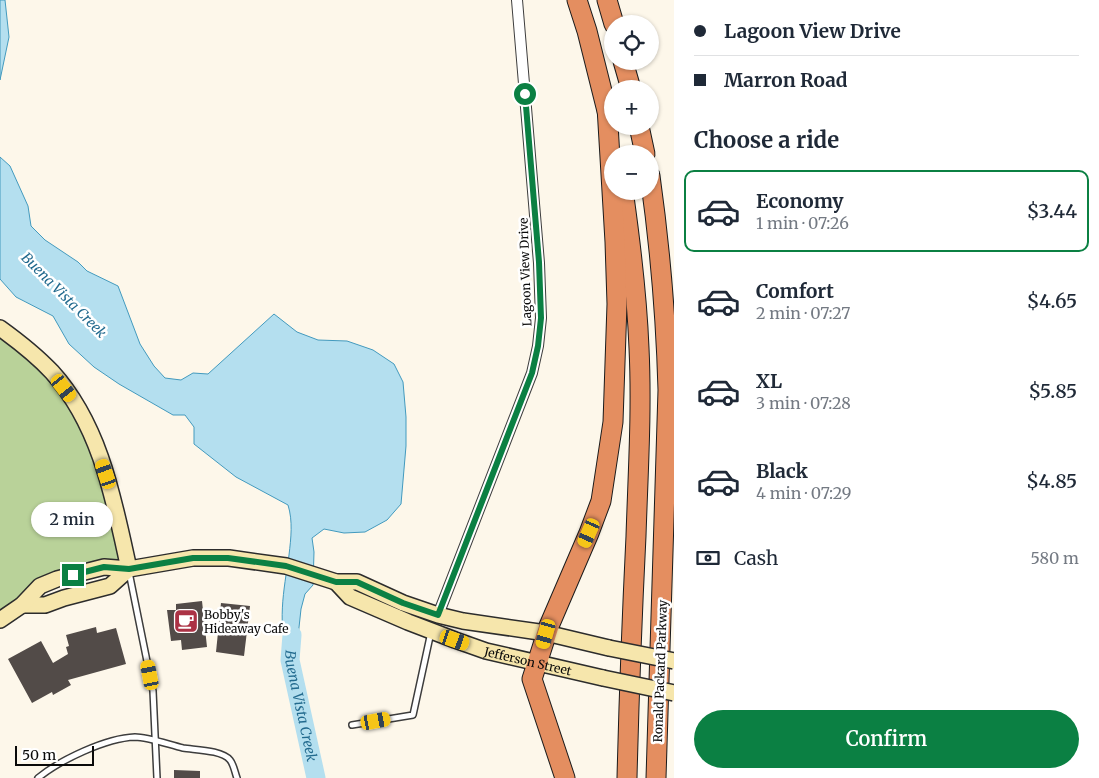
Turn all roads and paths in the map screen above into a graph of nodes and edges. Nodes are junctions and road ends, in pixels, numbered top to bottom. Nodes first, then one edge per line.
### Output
1 (517, 0) edge
2 (577, 0) edge
3 (607, 0) edge
4 (611, 15) edge
5 (604, 96) edge
6 (609, 135) edge
7 (624, 200) edge
8 (653, 200) edge
9 (655, 200) edge
10 (674, 289) edge
11 (0, 328) edge
12 (129, 569) junction
13 (336, 582) junction
14 (438, 615) junction
15 (0, 620) edge
16 (431, 632) junction
17 (546, 634) junction
18 (674, 661) edge
19 (538, 663) junction
20 (674, 693) edge
21 (352, 725) dead end
22 (155, 741) junction
23 (38, 778) edge
24 (157, 778) edge
25 (238, 778) edge
26 (565, 778) edge
27 (627, 778) edge
28 (656, 778) edge

1 - 14 street, Lagoon View Drive
2 - 5 highway
3 - 4 highway
6 - 17 highway
7 - 27 highway
8 - 28 highway, Ronald Packard Parkway
9 - 10 highway
11 - 12 main road
12 - 13 main road, Jefferson Street
12 - 15 main road, Jefferson Street
12 - 22 lane
13 - 14 main road, Jefferson Street
13 - 16 main road, Jefferson Street
14 - 17 main road, Jefferson Street
16 - 19 main road, Jefferson Street
16 - 21 lane
17 - 18 main road, Jefferson Street, bridge
17 - 19 highway
19 - 20 main road, Jefferson Street, bridge
19 - 26 highway
22 - 23 lane
22 - 24 lane
22 - 25 lane

